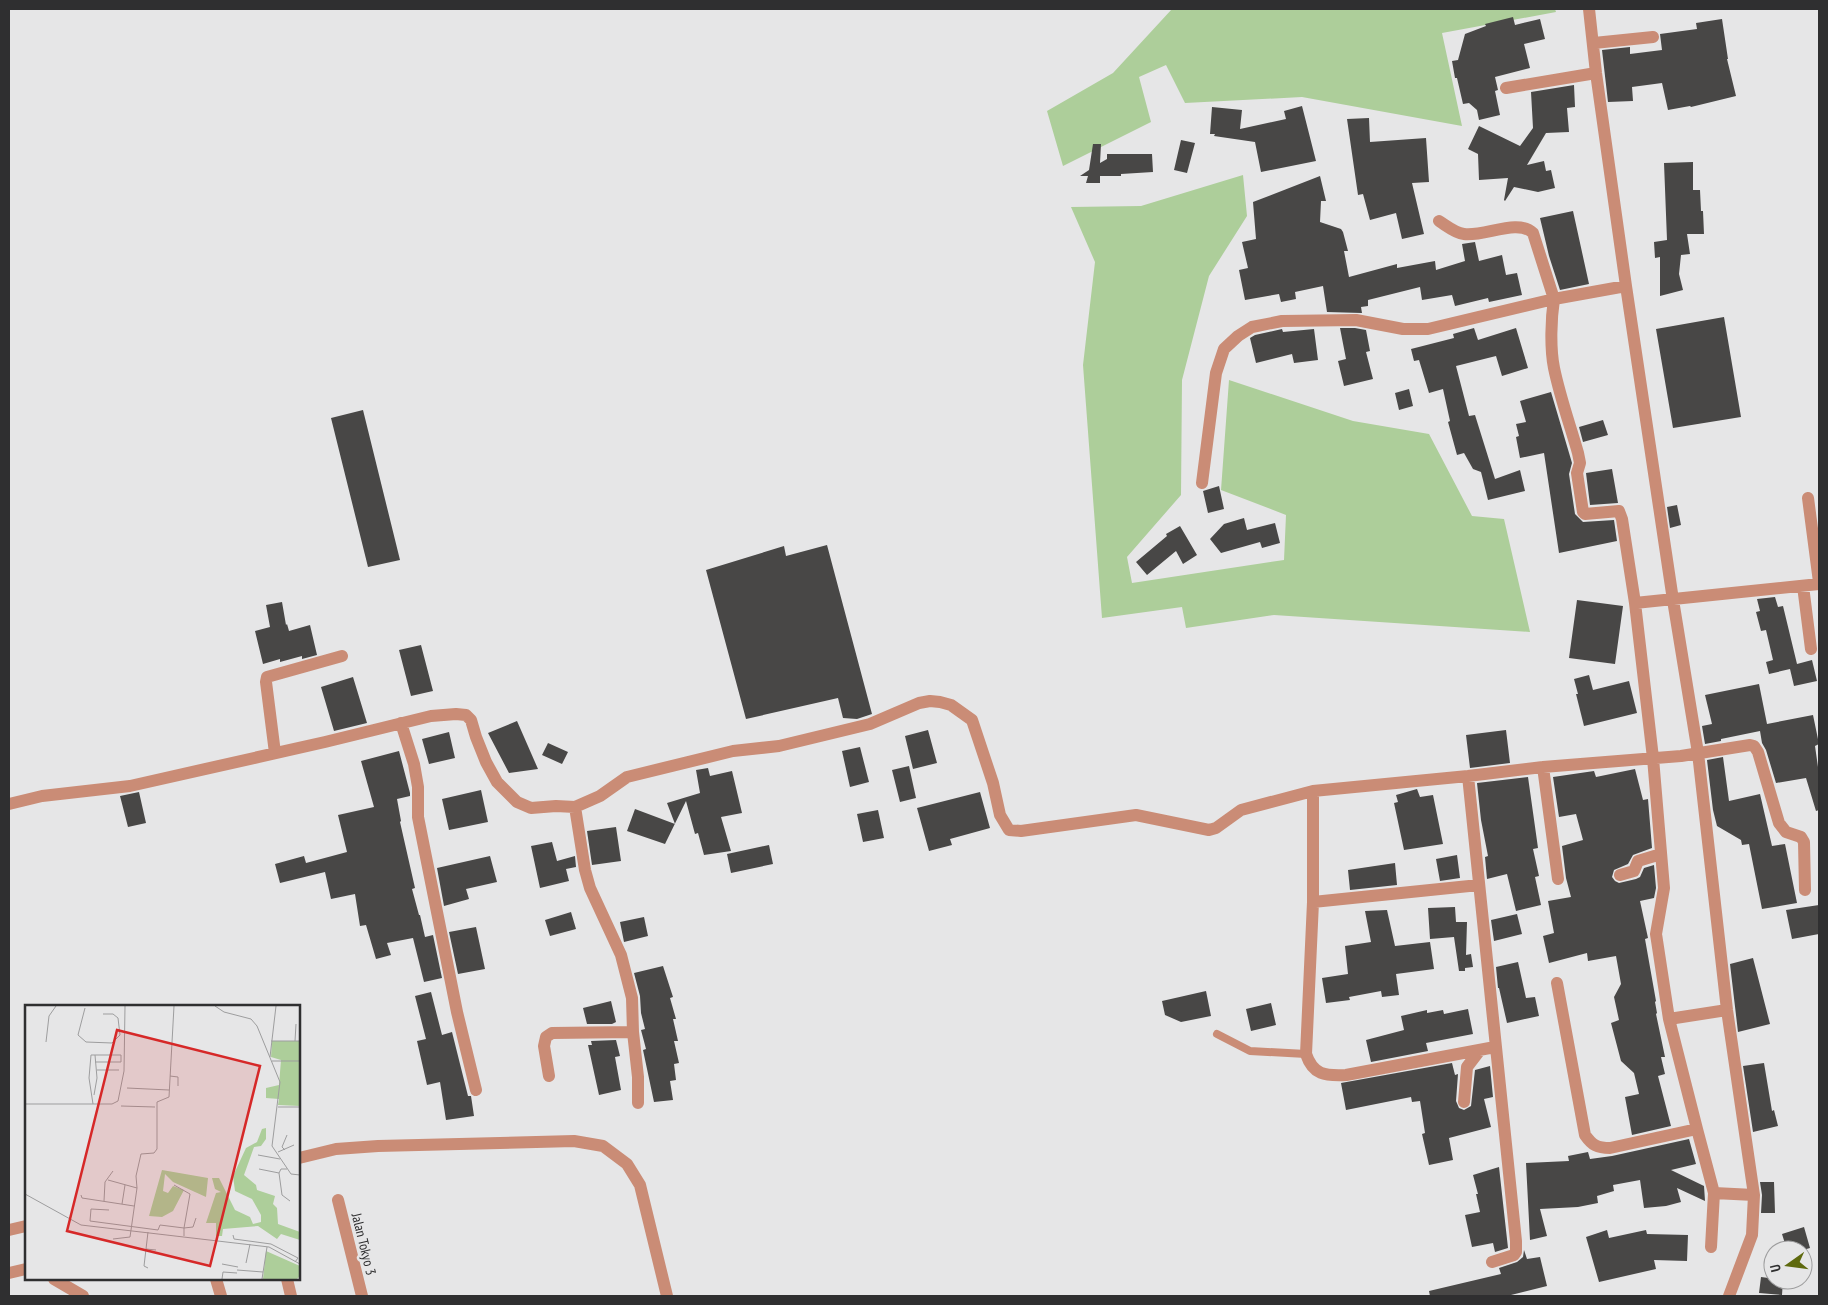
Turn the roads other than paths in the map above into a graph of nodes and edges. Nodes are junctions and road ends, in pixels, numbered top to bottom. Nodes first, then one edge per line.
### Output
1 (1589, 9) edge
2 (1652, 37) dead end
3 (1594, 43) junction
4 (1596, 73) junction
5 (1506, 88) dead end
6 (1439, 221) dead end
7 (1626, 286) junction
8 (1554, 299) junction
9 (1202, 483) dead end
10 (1808, 498) dead end
11 (1819, 583) edge
12 (1803, 586) junction
13 (1673, 600) junction
14 (1635, 603) junction
15 (1811, 649) dead end
16 (342, 656) dead end
17 (402, 723) junction
18 (275, 753) junction
19 (1698, 753) junction
20 (1656, 758) junction
21 (1543, 767) junction
22 (1468, 776) junction
23 (1313, 791) junction
24 (9, 804) edge
25 (575, 807) junction
26 (1661, 854) junction
27 (1620, 875) dead end
28 (1558, 879) dead end
29 (1479, 886) junction
30 (1805, 890) dead end
31 (1313, 902) junction
32 (1558, 983) dead end
33 (1728, 1010) junction
34 (1673, 1018) junction
35 (633, 1032) junction
36 (1218, 1034) dead end
37 (1495, 1047) junction
38 (1480, 1050) junction
39 (1306, 1054) junction
40 (549, 1076) dead end
41 (476, 1090) dead end
42 (1464, 1102) dead end
43 (638, 1103) dead end
44 (1697, 1129) junction
45 (300, 1158) edge
46 (1716, 1193) junction
47 (1754, 1195) junction
48 (338, 1200) dead end
49 (25, 1226) edge
50 (9, 1230) edge
51 (1711, 1247) dead end
52 (1492, 1262) dead end
53 (25, 1269) edge
54 (9, 1273) edge
55 (56, 1280) edge
56 (216, 1280) edge
57 (286, 1280) edge
58 (83, 1296) edge
59 (221, 1296) edge
60 (291, 1296) edge
61 (362, 1296) edge
62 (668, 1296) edge
63 (1729, 1296) edge

1 - 3 street
2 - 3 street
3 - 4 street
4 - 5 street
4 - 7 street
6 - 8 street
7 - 8 street
7 - 13 street
8 - 9 street
8 - 14 street
10 - 11 street
11 - 12 street
12 - 13 street
12 - 15 street
13 - 14 street
13 - 19 street
14 - 20 street
16 - 18 street
17 - 18 street
17 - 25 street
17 - 41 street
18 - 24 street
19 - 20 street
19 - 30 street
19 - 33 street
20 - 21 street
20 - 26 street
21 - 22 street
21 - 28 street
22 - 23 street
22 - 29 street
23 - 25 street
23 - 31 street
25 - 35 street
26 - 27 street
26 - 34 street
29 - 31 street
29 - 37 street
31 - 39 street
32 - 44 street
33 - 34 street
33 - 47 street
34 - 44 street
35 - 40 street
35 - 43 street
36 - 39 lane
37 - 38 street
37 - 52 street
38 - 39 street
38 - 42 street
44 - 46 street
45 - 62 street
46 - 47 street
46 - 51 street
47 - 63 street
48 - 61 street, Jalan Tokyo 3
49 - 50 street
53 - 54 street
55 - 58 street
56 - 59 street
57 - 60 street

